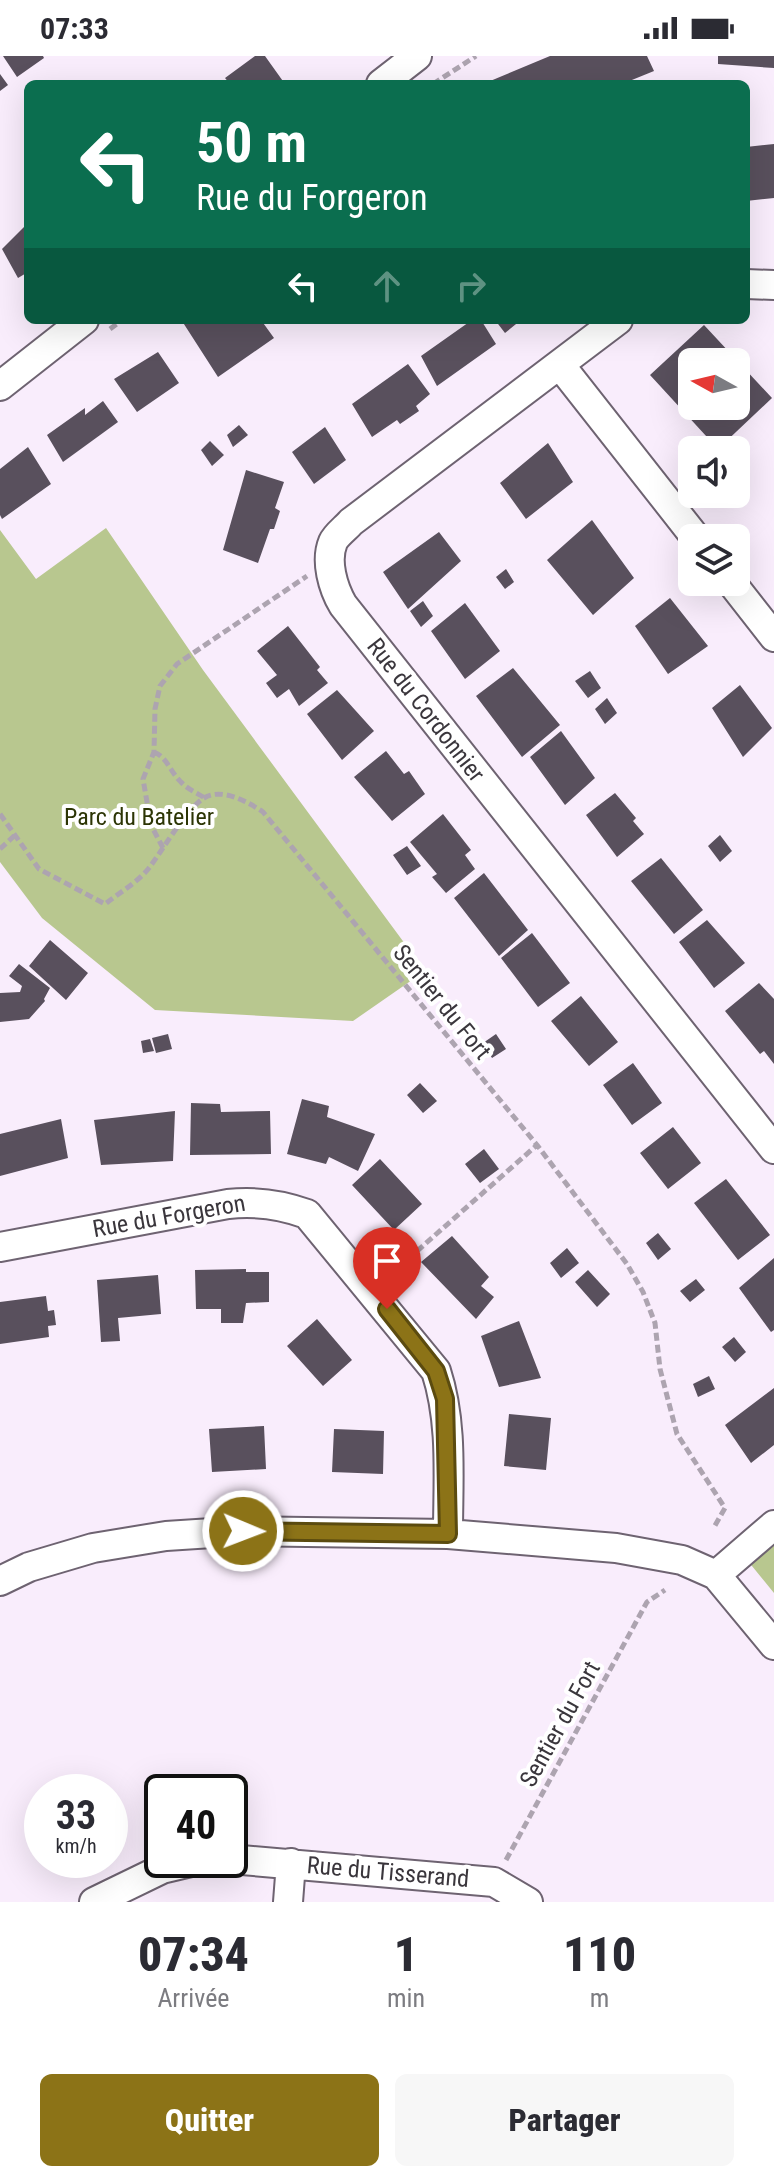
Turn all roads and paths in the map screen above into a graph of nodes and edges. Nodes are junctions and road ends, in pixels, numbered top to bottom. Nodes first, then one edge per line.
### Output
1 (417, 56) edge
2 (476, 56) edge
3 (386, 80) edge
4 (439, 80) edge
5 (750, 284) edge
6 (774, 285) edge
7 (79, 324) edge
8 (613, 324) edge
9 (560, 365) junction
10 (0, 386) edge
11 (685, 524) edge
12 (331, 560) junction
13 (742, 596) edge
14 (774, 637) edge
15 (154, 752) junction
16 (205, 798) junction
17 (0, 814) edge
18 (14, 836) junction
19 (163, 848) junction
20 (0, 849) edge
21 (537, 1145) junction
22 (774, 1149) edge
23 (0, 1247) edge
24 (372, 1292) junction
25 (774, 1525) edge
26 (713, 1529) dead end
27 (448, 1534) junction
28 (716, 1575) junction
29 (0, 1581) edge
30 (665, 1590) dead end
31 (774, 1645) edge
32 (248, 1860) edge
33 (291, 1863) junction
34 (144, 1878) edge
35 (494, 1882) junction
36 (94, 1902) edge
37 (288, 1902) edge
38 (528, 1902) edge

1 - 3 street
2 - 4 path
5 - 6 street
7 - 10 street
8 - 9 street
9 - 11 street
9 - 12 street
12 - 15 path
12 - 22 street, Rue du Cordonnier
13 - 14 street
15 - 16 path
15 - 19 path
16 - 19 path
16 - 21 path, Sentier du Fort
17 - 18 path
18 - 19 path
18 - 20 path
21 - 24 path
21 - 26 path, Sentier du Fort
23 - 24 street, Rue du Forgeron
24 - 27 street, Rue du Forgeron
25 - 28 street
27 - 28 street
27 - 29 street
28 - 31 street
30 - 35 path, Sentier du Fort
32 - 33 street, Rue du Tisserand
33 - 35 street, Rue du Tisserand
33 - 37 street, Rue du Tisserand
34 - 36 street
35 - 38 street, Rue du Tisserand

